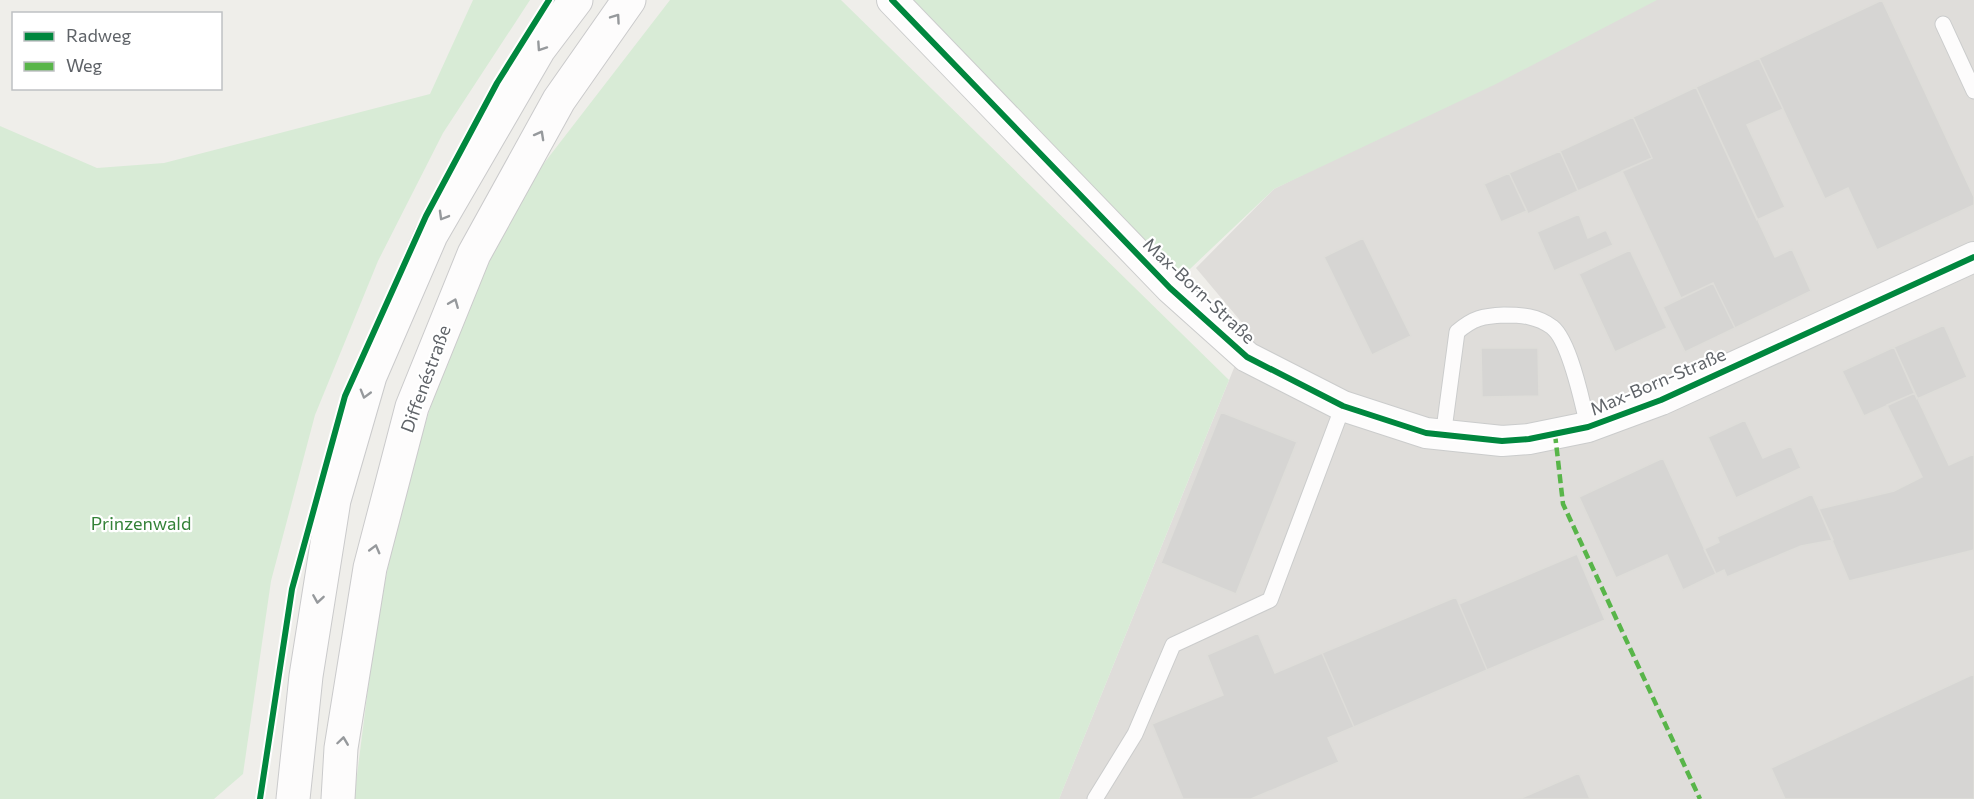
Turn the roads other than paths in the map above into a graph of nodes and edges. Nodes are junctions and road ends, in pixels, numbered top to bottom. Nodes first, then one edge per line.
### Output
1 (576, 0) edge
2 (628, 0) edge
3 (881, 0) edge
4 (892, 0) edge
5 (911, 22) junction
6 (1943, 24) dead end
7 (1974, 91) edge
8 (1974, 257) edge
9 (1343, 406) junction
10 (1588, 427) junction
11 (1443, 437) junction
12 (293, 799) edge
13 (338, 799) edge
14 (1095, 799) edge

1 -> 12 main road
13 -> 2 main road, Diffenéstraße
3 - 5 street, Max-Born-Straße
4 - 5 street, Max-Born-Straße
5 - 9 street, Max-Born-Straße
6 - 7 lane
8 - 10 street, Max-Born-Straße
9 - 11 street, Max-Born-Straße
9 - 14 lane
10 - 11 street, Max-Born-Straße
10 - 11 lane

